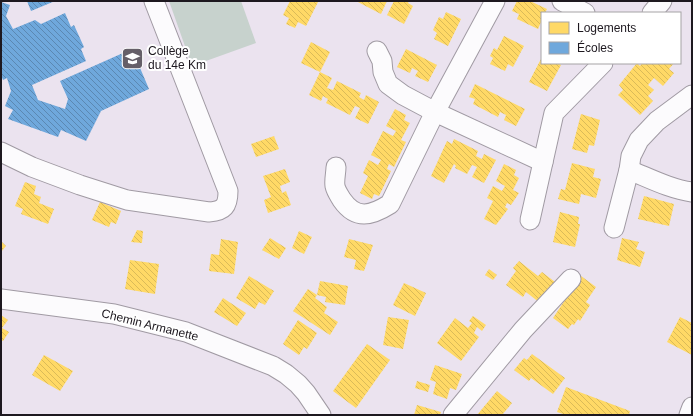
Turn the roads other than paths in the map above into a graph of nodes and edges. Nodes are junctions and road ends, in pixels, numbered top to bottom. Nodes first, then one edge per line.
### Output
1 (154, 1) edge
2 (495, 1) edge
3 (562, 1) edge
4 (662, 1) edge
5 (583, 12) edge
6 (653, 12) edge
7 (377, 51) dead end
8 (602, 64) edge
9 (692, 94) edge
10 (435, 112) junction
11 (1, 152) edge
12 (542, 162) junction
13 (336, 167) dead end
14 (629, 170) junction
15 (692, 192) edge
16 (530, 220) dead end
17 (614, 228) dead end
18 (571, 279) dead end
19 (1, 299) edge
20 (692, 407) edge
21 (321, 415) edge
22 (453, 415) edge
23 (688, 415) edge

1 - 11 street
2 - 10 street
3 - 5 street
4 - 6 street
7 - 10 street
8 - 12 street
9 - 14 street
10 - 12 street
10 - 13 street
12 - 16 street
14 - 15 street
14 - 17 street
18 - 22 street
19 - 21 street, Chemin Armanette
20 - 23 street

